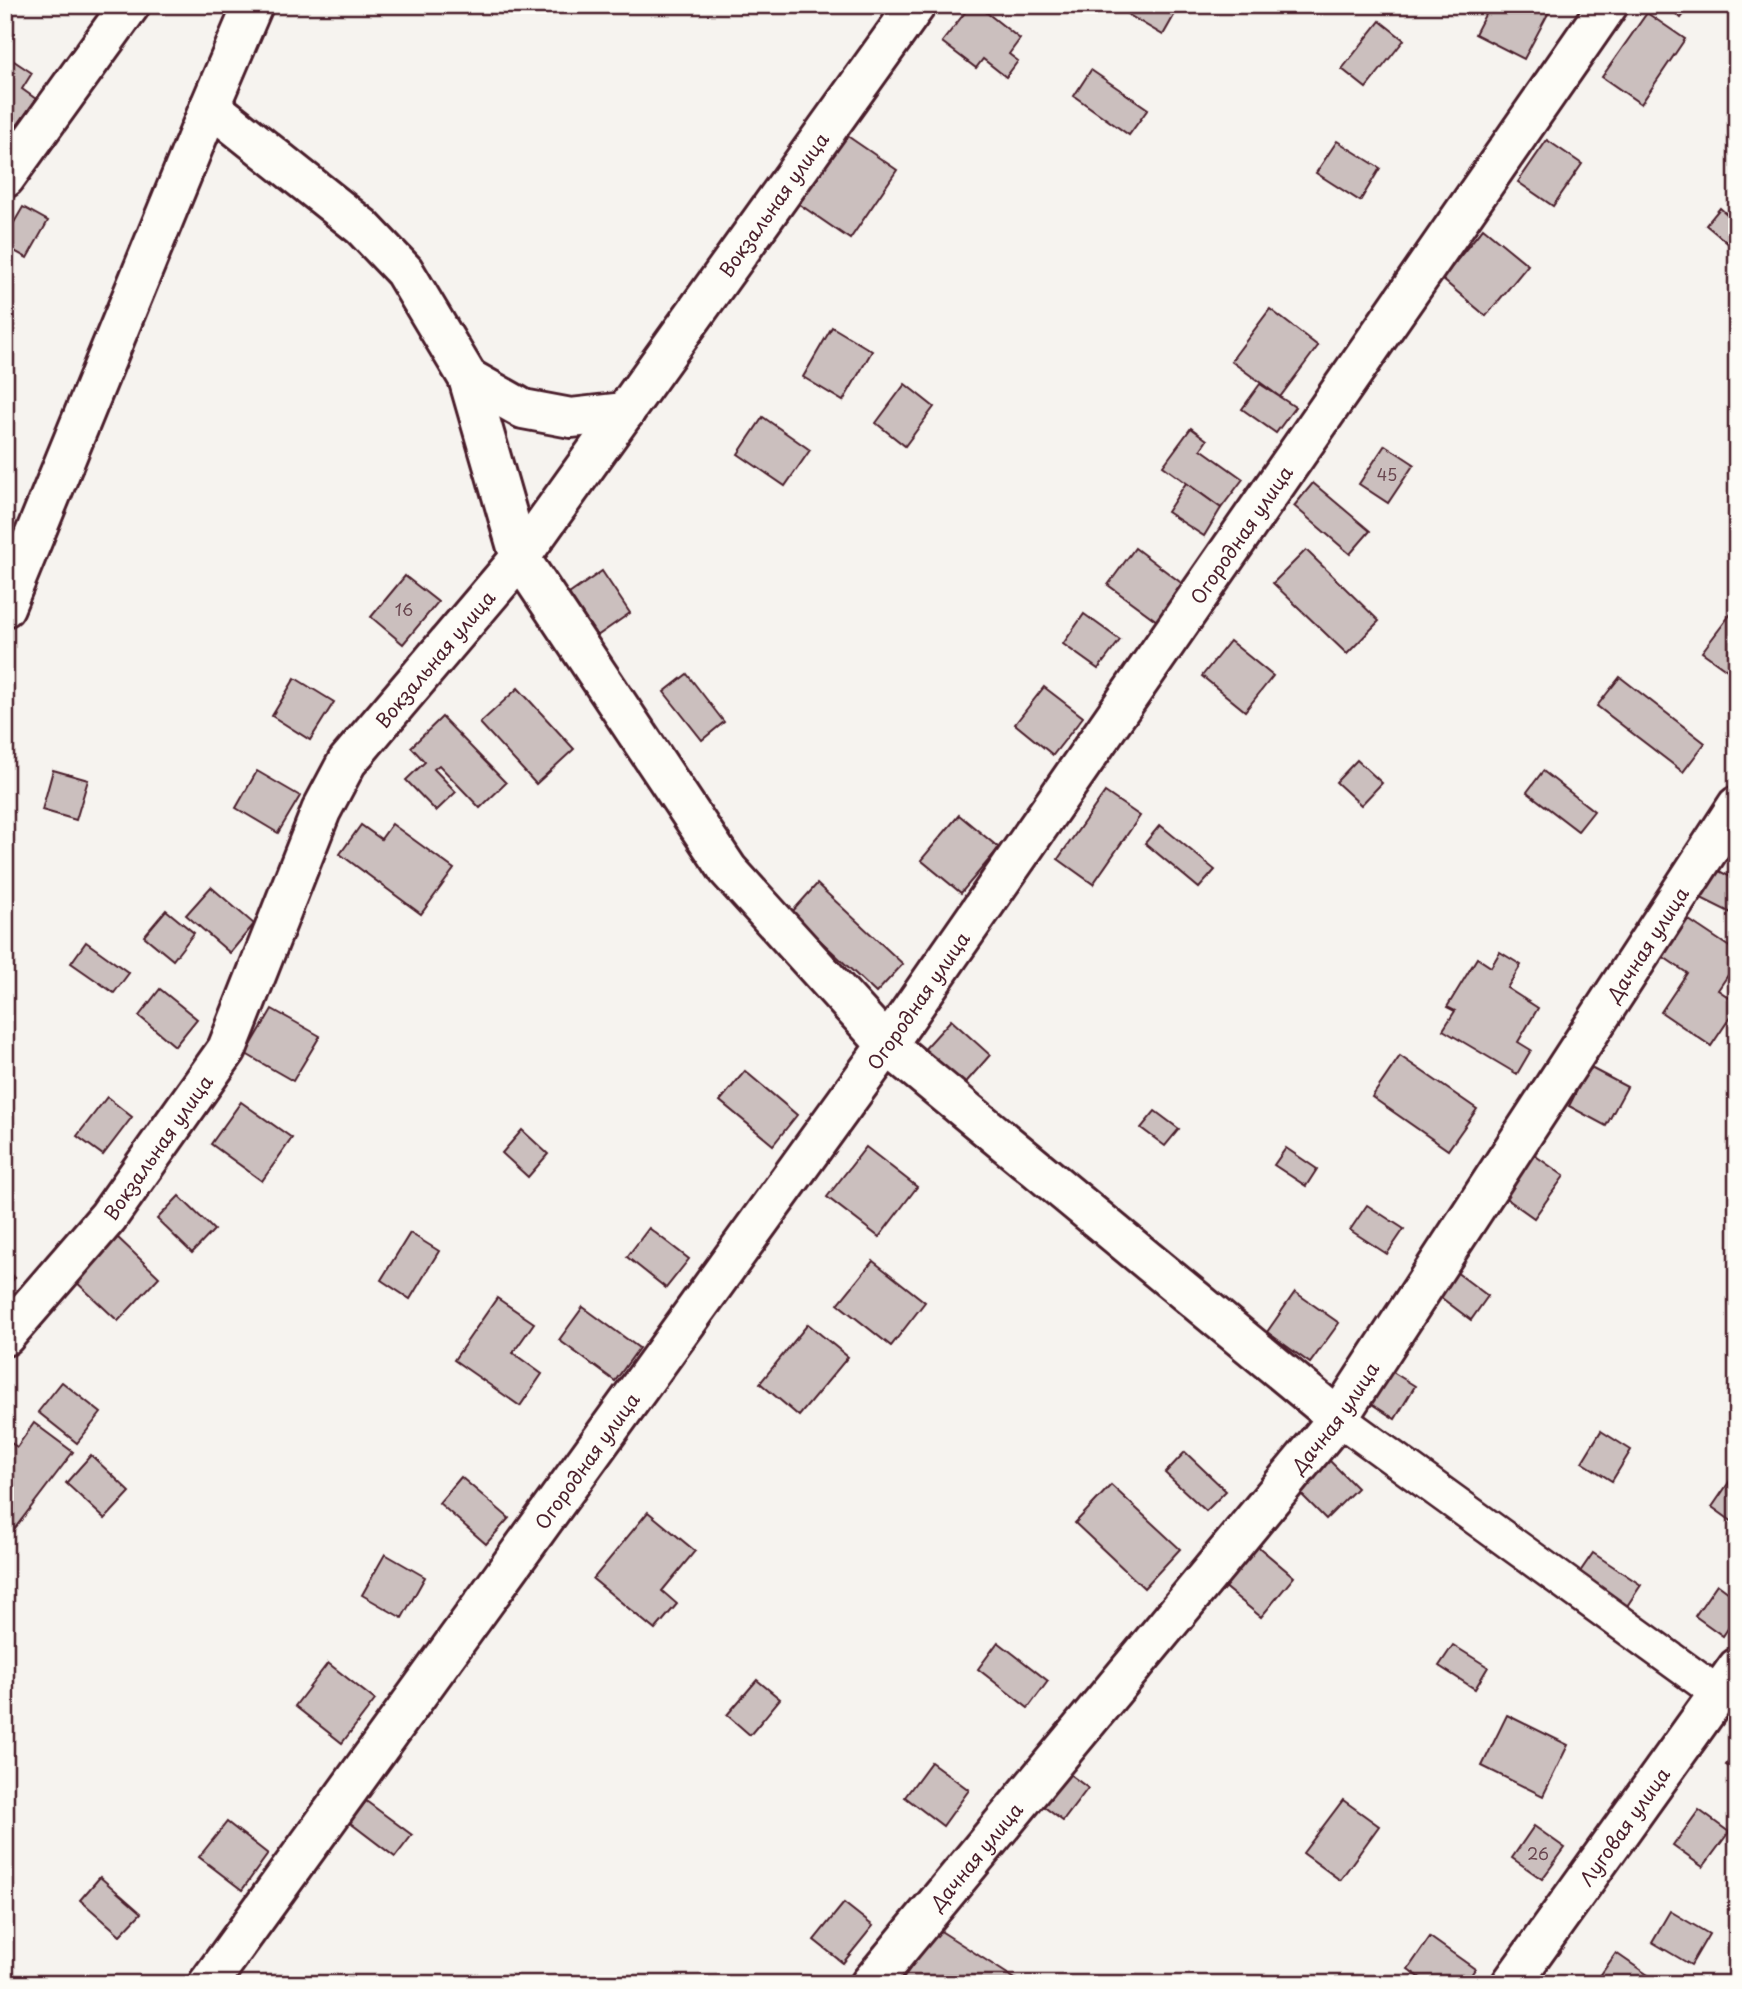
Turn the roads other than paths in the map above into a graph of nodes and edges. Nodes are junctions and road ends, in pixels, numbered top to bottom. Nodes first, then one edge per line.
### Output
1 (130, 5) edge
2 (916, 5) edge
3 (1608, 5) edge
4 (249, 7) edge
5 (210, 106) junction
6 (5, 178) edge
7 (468, 378) junction
8 (625, 412) junction
9 (520, 558) junction
10 (5, 607) edge
11 (1737, 806) edge
12 (887, 1045) junction
13 (5, 1336) edge
14 (1338, 1418) junction
15 (1731, 1688) edge
16 (208, 1984) edge
17 (870, 1984) edge
18 (1511, 1984) edge

1 - 6 street
2 - 8 street, Вокзальная улица
3 - 12 street, Огородная улица
4 - 5 street
5 - 7 street
5 - 10 street
7 - 8 street
7 - 9 street
8 - 9 street, Вокзальная улица
9 - 12 street
9 - 13 street, Вокзальная улица
11 - 14 street, Дачная улица
12 - 14 street
12 - 16 street, Огородная улица
14 - 15 street
14 - 17 street, Дачная улица
15 - 18 street, Луговая улица

